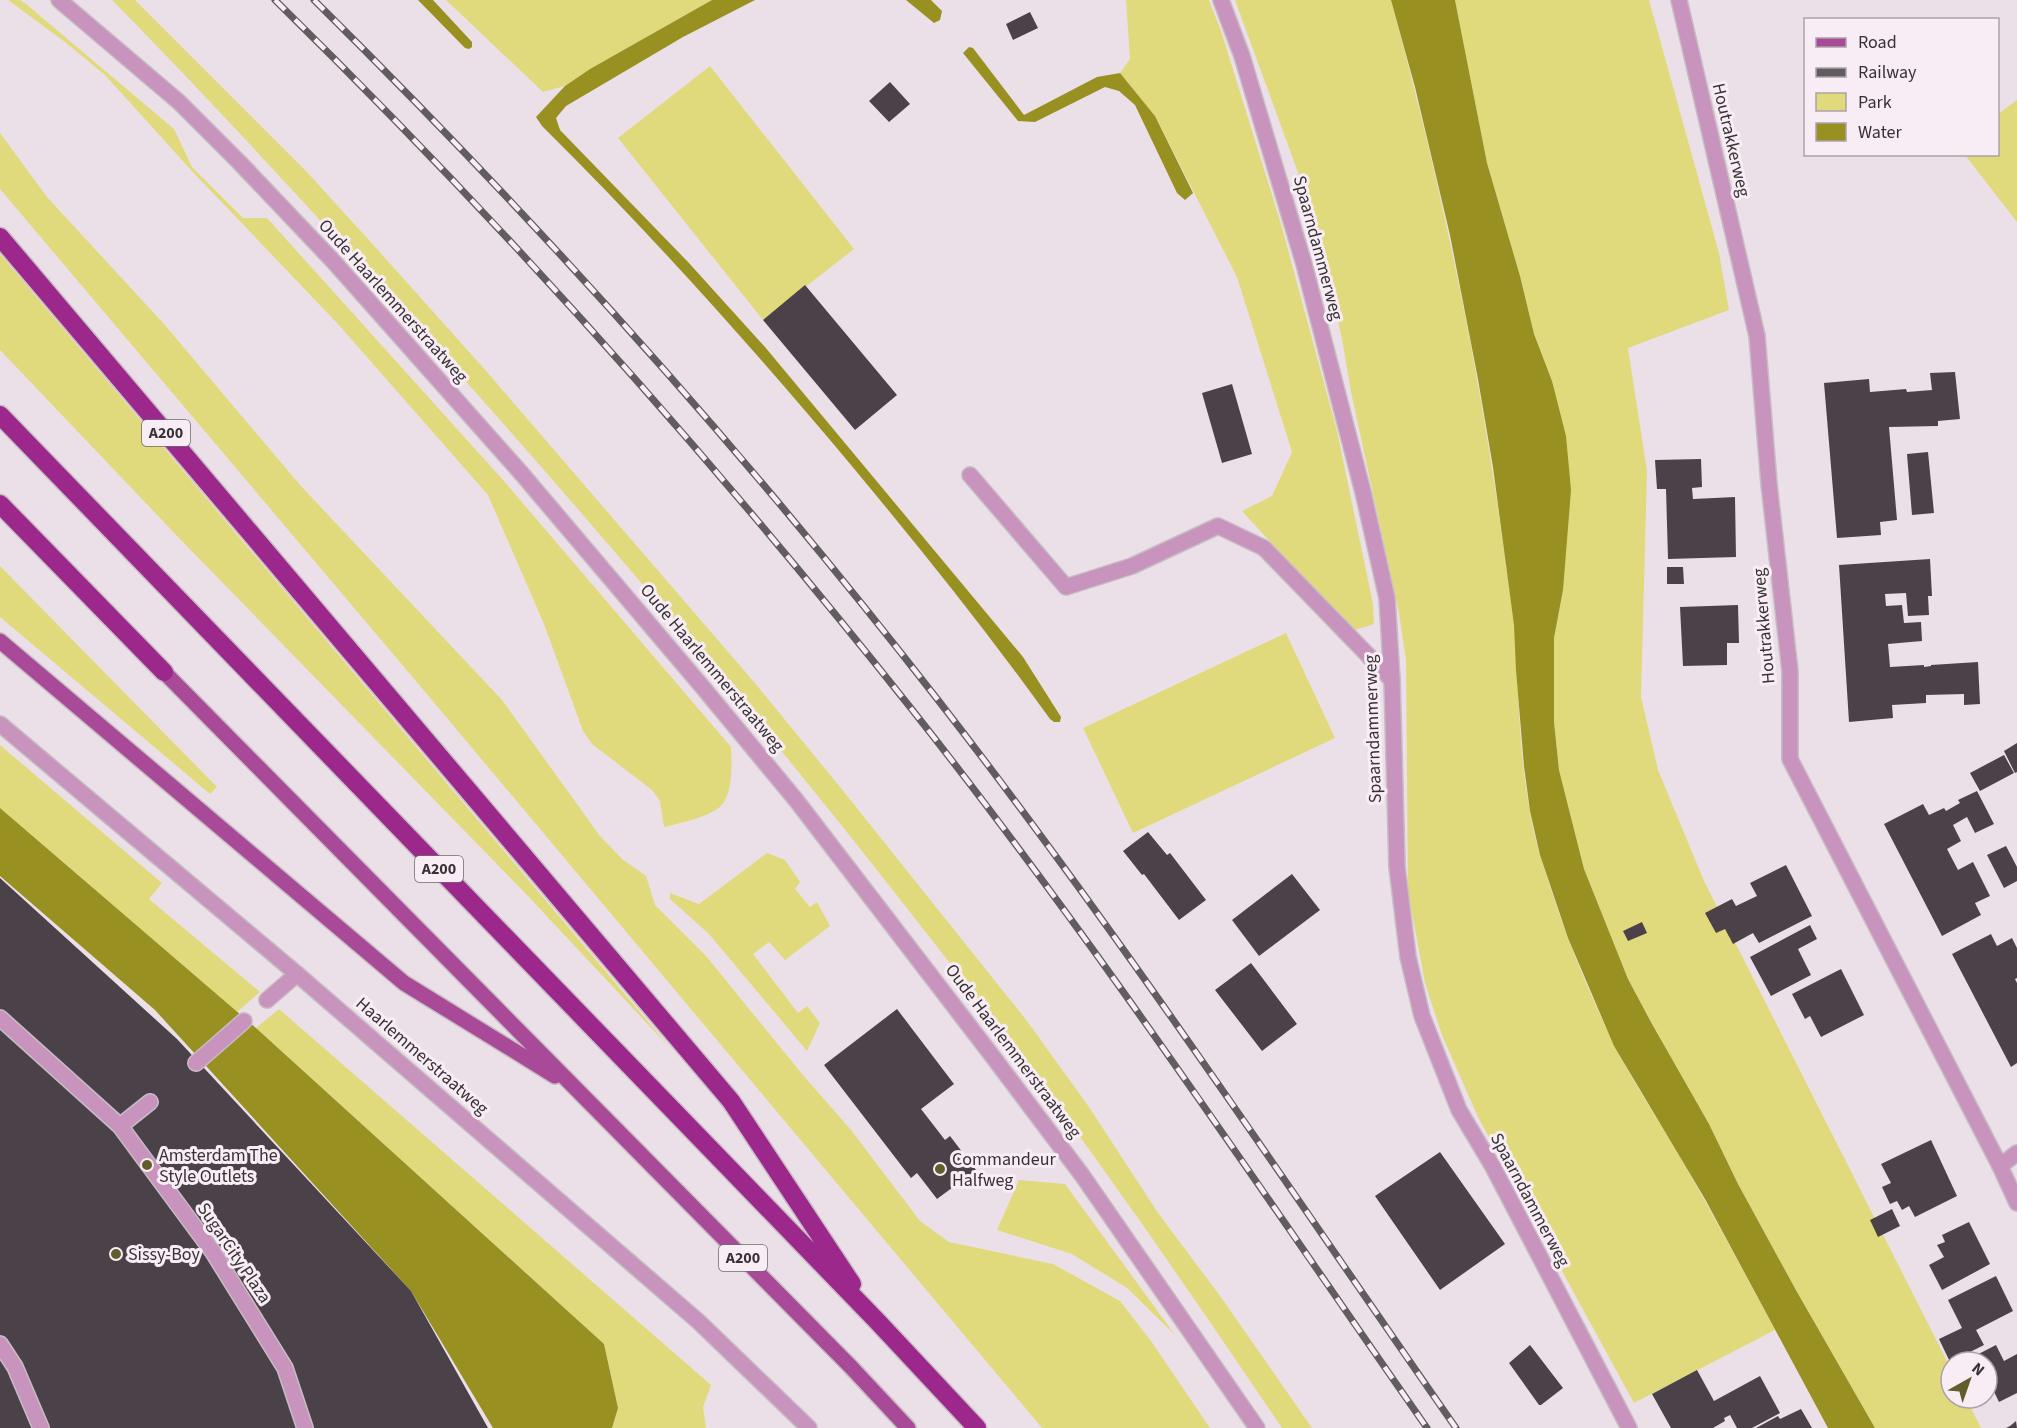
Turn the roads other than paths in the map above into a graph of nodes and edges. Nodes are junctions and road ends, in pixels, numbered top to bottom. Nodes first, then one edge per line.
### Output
1 (59, 0) edge
2 (1221, 0) edge
3 (1679, 0) edge
4 (0, 237) edge
5 (0, 415) edge
6 (970, 475) dead end
7 (0, 504) edge
8 (0, 641) edge
9 (164, 672) joint
10 (1392, 680) junction
11 (0, 724) edge
12 (297, 974) junction
13 (267, 1000) dead end
14 (0, 1018) edge
15 (244, 1021) dead end
16 (196, 1063) dead end
17 (575, 1089) junction
18 (150, 1102) dead end
19 (120, 1126) junction
20 (2017, 1153) edge
21 (2000, 1166) junction
22 (2017, 1203) edge
23 (878, 1322) junction
24 (0, 1344) edge
25 (41, 1428) edge
26 (305, 1428) edge
27 (809, 1428) edge
28 (908, 1428) edge
29 (977, 1428) edge
30 (1257, 1428) edge
31 (1629, 1428) edge

1 - 30 street, Oude Haarlemmerstraatweg
2 - 10 street, Spaarndammerweg
3 - 21 street, Houtrakkerweg
4 - 23 highway, A200
5 - 23 highway, A200
6 - 10 street
7 - 9 highway, A200
8 - 17 main road, A200
9 - 17 main road, A200
10 - 31 street, Spaarndammerweg
11 - 12 street, Haarlemmerstraatweg
12 - 13 street
12 - 27 street, Haarlemmerstraatweg
14 - 19 street, SugarCity Plaza
15 - 16 street
17 - 28 main road, A200
18 - 19 street
19 - 26 street, SugarCity Plaza
20 - 21 street
21 - 22 street, Houtrakkerweg
23 - 29 highway, A200
24 - 25 street

